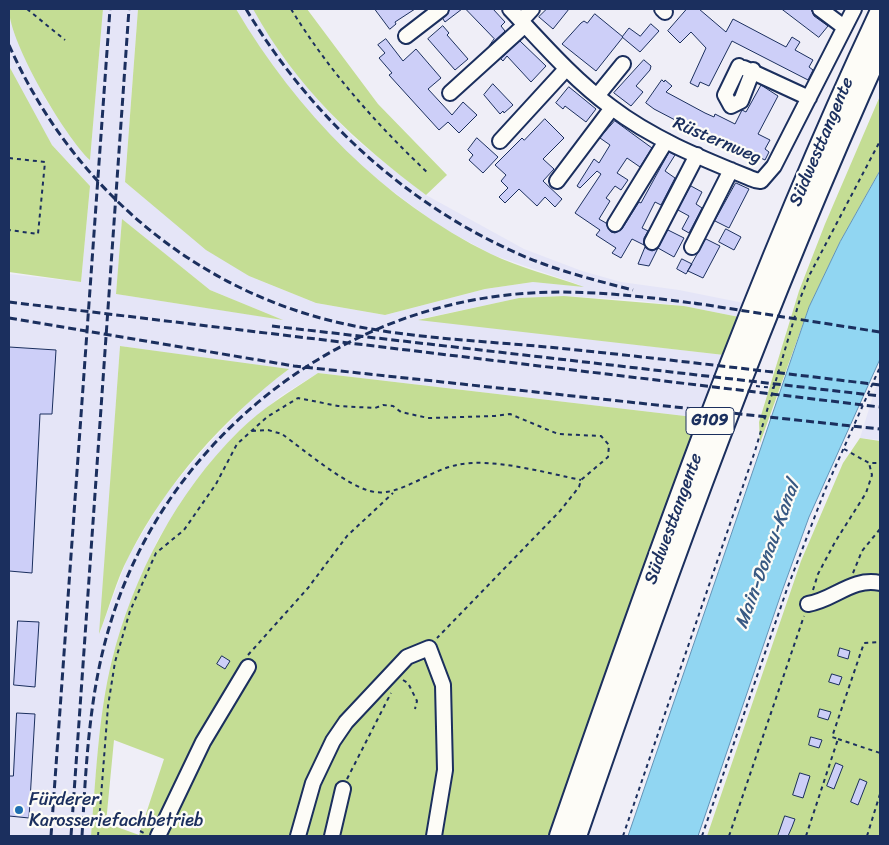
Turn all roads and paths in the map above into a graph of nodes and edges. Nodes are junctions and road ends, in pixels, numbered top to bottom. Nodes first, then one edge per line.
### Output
1 (28, 9) edge
2 (291, 9) edge
3 (441, 9) edge
4 (510, 9) edge
5 (532, 9) edge
6 (820, 9) edge
7 (854, 9) edge
8 (880, 13) edge
9 (523, 23) junction
10 (844, 27) junction
11 (406, 36) dead end
12 (65, 40) dead end
13 (880, 48) edge
14 (623, 64) dead end
15 (741, 67) dead end
16 (566, 69) junction
17 (450, 94) dead end
18 (597, 96) junction
19 (809, 98) junction
20 (612, 108) junction
21 (500, 141) dead end
22 (666, 141) junction
23 (880, 141) edge
24 (697, 155) junction
25 (9, 158) edge
26 (731, 170) junction
27 (429, 174) dead end
28 (557, 181) dead end
29 (615, 224) dead end
30 (9, 230) edge
31 (652, 242) dead end
32 (692, 247) dead end
33 (880, 367) edge
34 (740, 385) junction
35 (774, 388) junction
36 (252, 431) junction
37 (844, 448) junction
38 (869, 463) junction
39 (880, 463) edge
40 (581, 480) junction
41 (394, 492) junction
42 (880, 529) edge
43 (880, 583) edge
44 (853, 585) junction
45 (808, 604) junction
46 (880, 642) edge
47 (429, 648) junction
48 (398, 666) junction
49 (248, 667) joint
50 (393, 689) dead end
51 (415, 709) dead end
52 (838, 739) junction
53 (880, 753) edge
54 (343, 789) joint
55 (880, 794) edge
56 (98, 836) edge
57 (158, 836) edge
58 (298, 836) edge
59 (332, 836) edge
60 (434, 836) edge
61 (560, 836) edge
62 (576, 836) edge
63 (623, 836) edge
64 (702, 836) edge
65 (729, 836) edge
66 (806, 836) edge
67 (867, 836) edge

1 - 12 path
2 - 27 path
3 - 11 street
4 - 9 street, Rüsternweg
5 - 9 street
6 - 10 street
7 - 10 street, Rüsternweg
8 - 61 highway, Südwesttangente / G109
9 - 16 street, Rüsternweg
9 - 17 street
10 - 19 street, Rüsternweg
13 - 34 highway, Südwesttangente / G109
14 - 18 street
15 - 19 street
16 - 18 street, Rüsternweg
16 - 21 street
18 - 20 street, Rüsternweg
19 - 26 street, Rüsternweg
20 - 22 street, Rüsternweg
20 - 28 street
22 - 24 street, Rüsternweg
22 - 29 street
23 - 35 path
24 - 26 street, Rüsternweg
24 - 31 street
25 - 30 path
26 - 32 street
33 - 37 path
34 - 35 path
34 - 62 highway, Südwesttangente / G109
35 - 63 path
36 - 40 path
36 - 41 path
36 - 56 path
37 - 38 path
37 - 64 path
38 - 39 path
38 - 45 path
40 - 41 path
40 - 47 path
41 - 49 path
42 - 44 path
43 - 44 street
44 - 45 street
45 - 65 path
46 - 52 path
47 - 48 street
47 - 60 street
48 - 51 path
48 - 58 street
49 - 57 street
50 - 54 path
52 - 53 path
52 - 66 path
54 - 59 street
55 - 67 path

